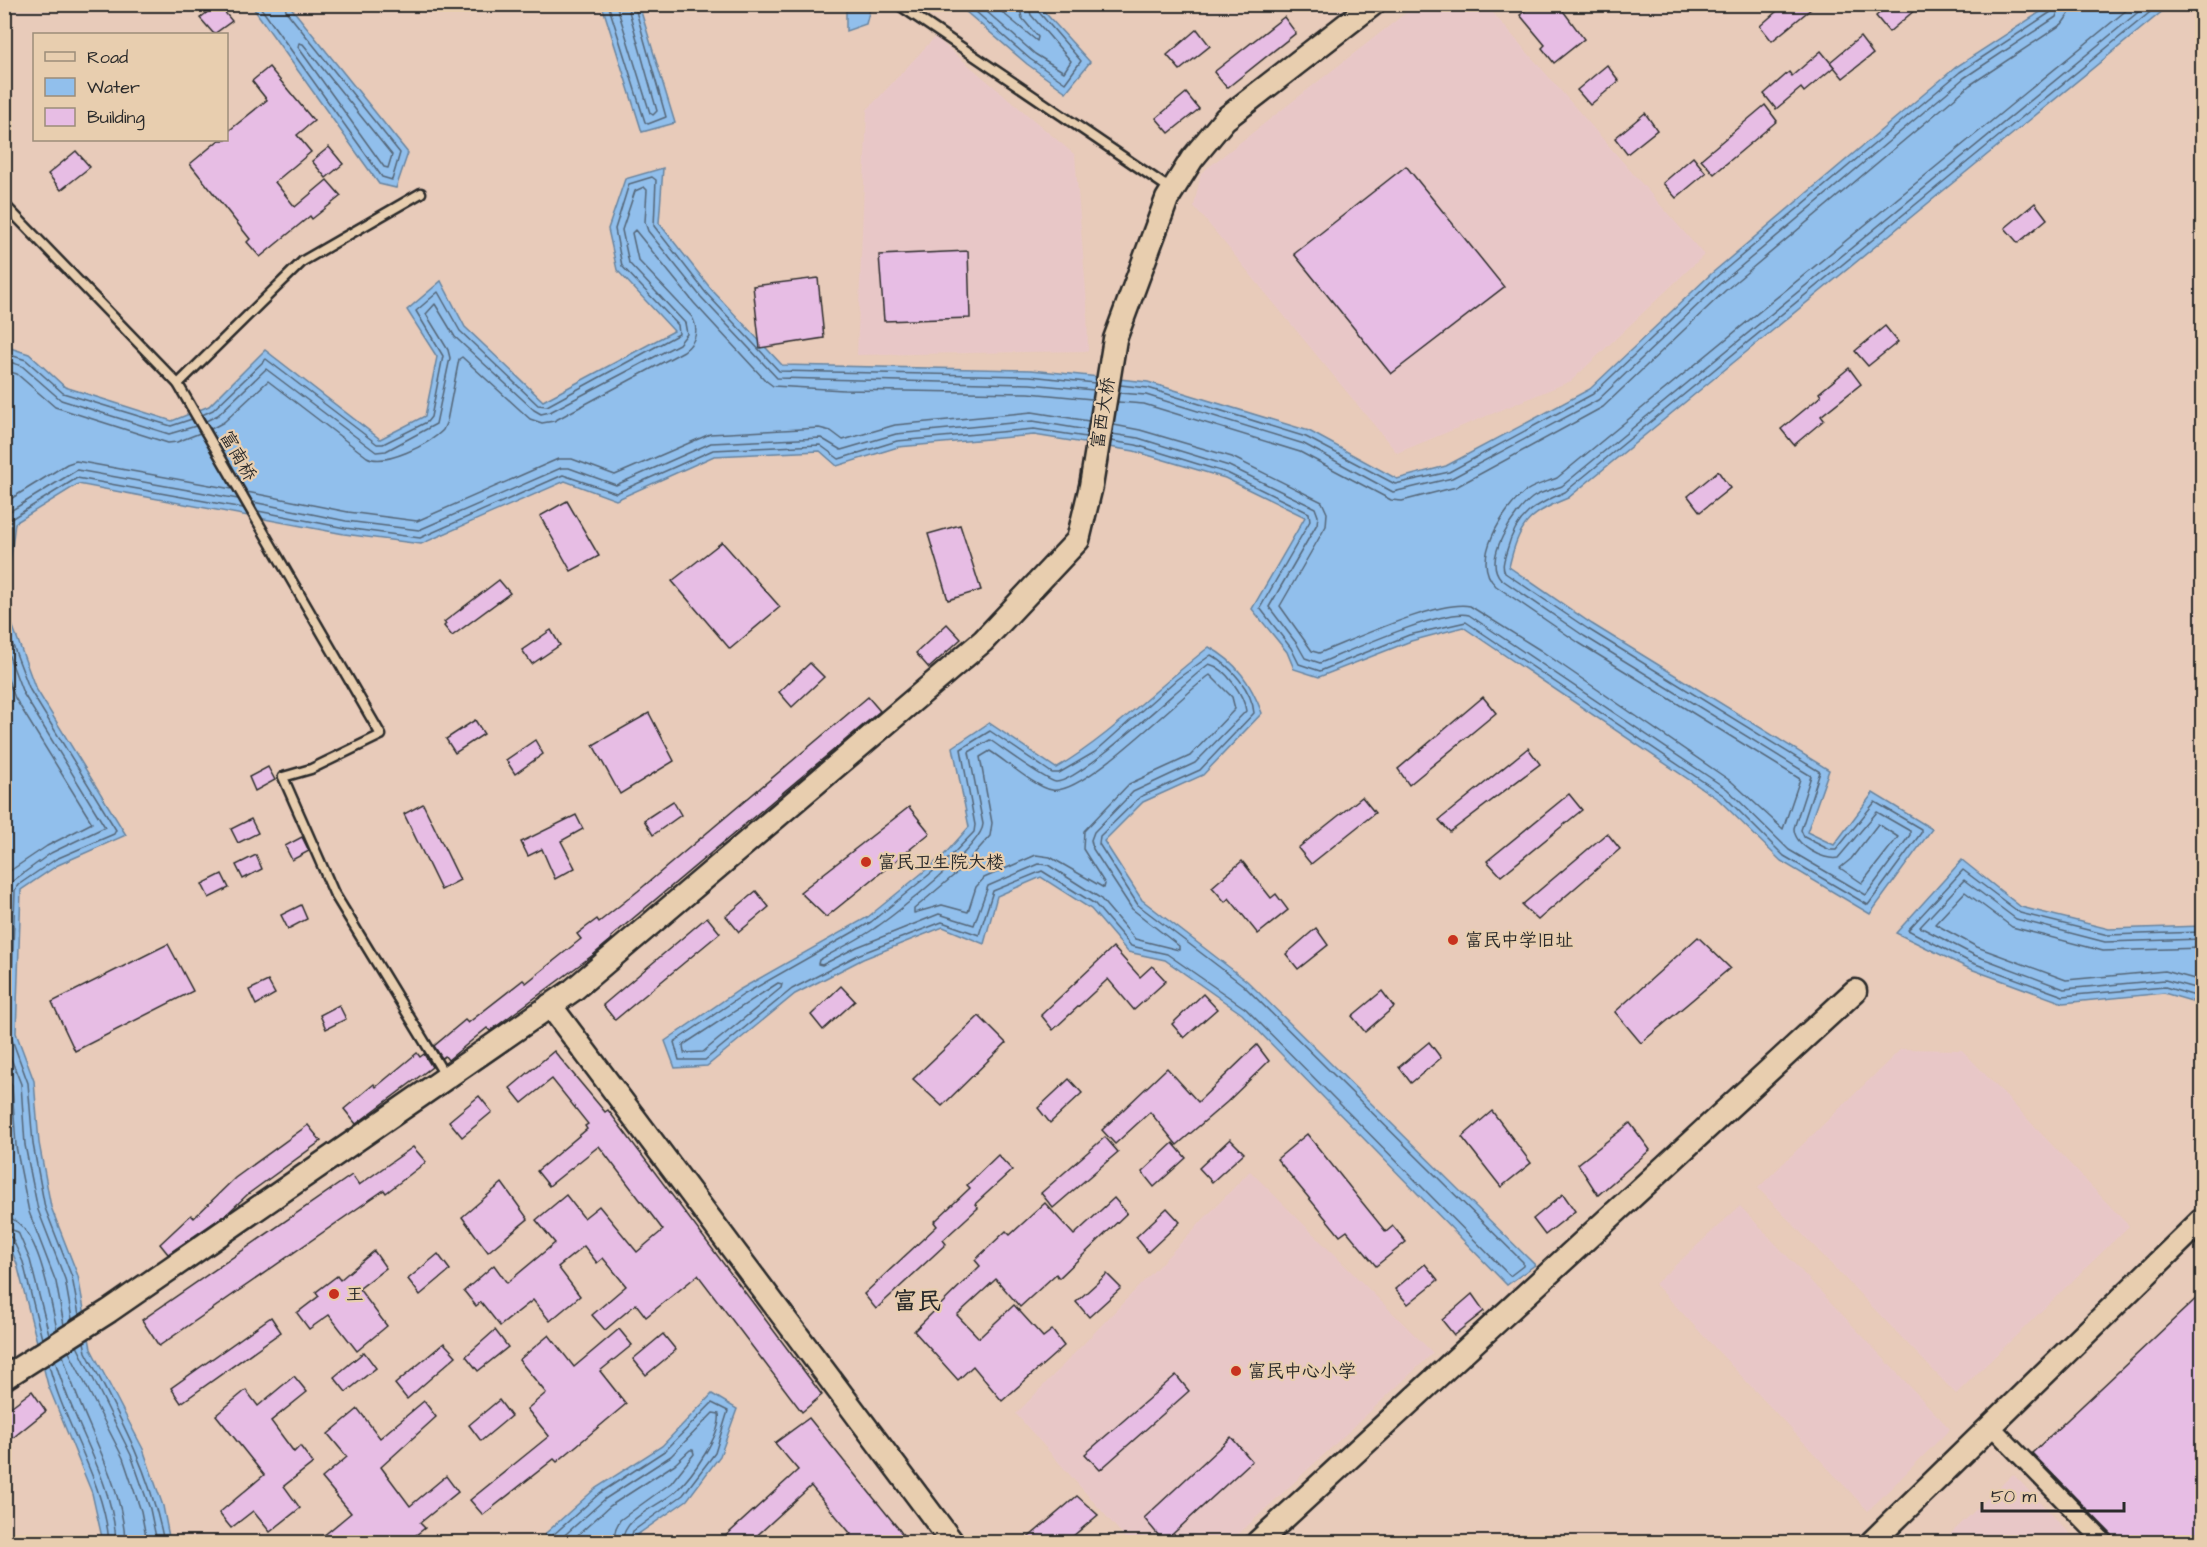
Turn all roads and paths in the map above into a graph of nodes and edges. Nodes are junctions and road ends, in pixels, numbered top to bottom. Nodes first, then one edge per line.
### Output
1 (1373, 4) edge
2 (899, 5) edge
3 (1172, 190) junction
4 (421, 193) dead end
5 (4, 204) edge
6 (178, 384) junction
7 (1855, 991) dead end
8 (550, 1005) junction
9 (446, 1077) junction
10 (2202, 1220) edge
11 (8, 1375) edge
12 (1992, 1427) junction
13 (952, 1542) edge
14 (1258, 1542) edge
15 (1872, 1542) edge
16 (2104, 1542) edge

1 - 3 main road, 富西大桥
2 - 3 lane
3 - 8 main road, 富西大桥
4 - 6 lane
5 - 6 lane, 富南桥
6 - 9 lane, 富南桥
7 - 14 main road
8 - 9 main road, 富西大桥
8 - 13 main road
9 - 11 main road, 富西大桥
10 - 12 main road
12 - 15 main road
12 - 16 street

